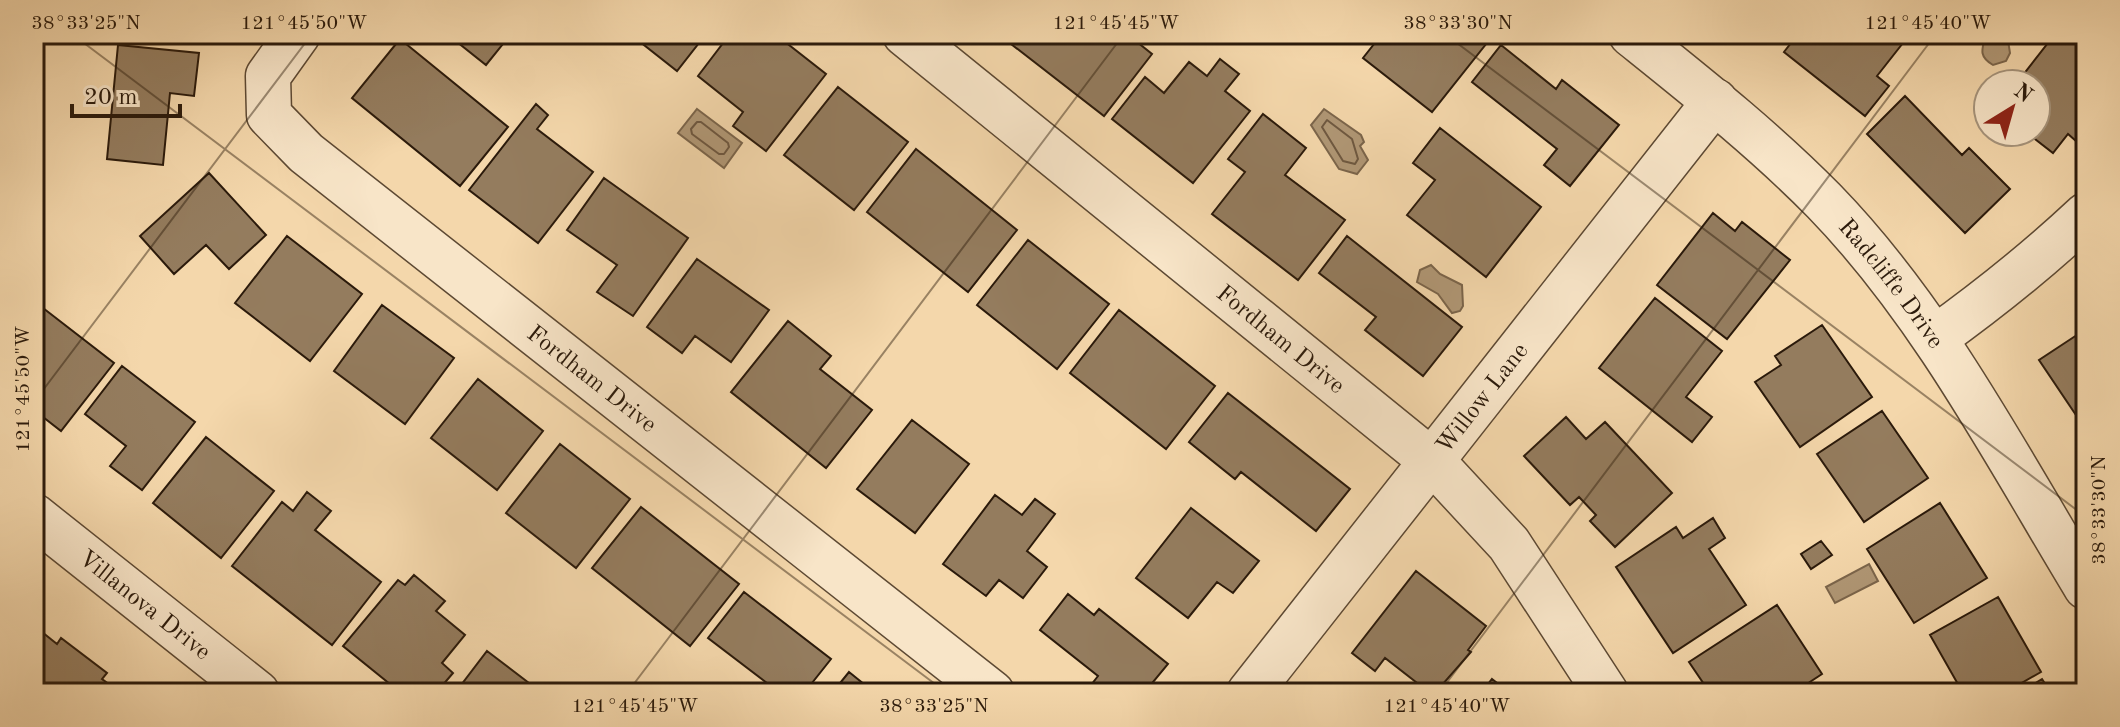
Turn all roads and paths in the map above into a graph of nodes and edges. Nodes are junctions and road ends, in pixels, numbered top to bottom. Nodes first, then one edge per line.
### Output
1 (298, 34) edge
2 (905, 34) edge
3 (1631, 34) edge
4 (1715, 101) junction
5 (2086, 215) edge
6 (1935, 338) junction
7 (1433, 462) junction
8 (34, 516) edge
9 (2086, 587) edge
10 (257, 693) edge
11 (992, 693) edge
12 (1249, 693) edge
13 (1606, 693) edge

1 - 11 street, Fordham Drive
2 - 7 street, Fordham Drive
3 - 4 street, Radcliffe Drive
4 - 6 street, Radcliffe Drive
4 - 7 street, Willow Lane
5 - 6 street
6 - 9 street, Radcliffe Drive
7 - 12 street, Willow Lane
7 - 13 street, Fordham Drive
8 - 10 street, Villanova Drive

